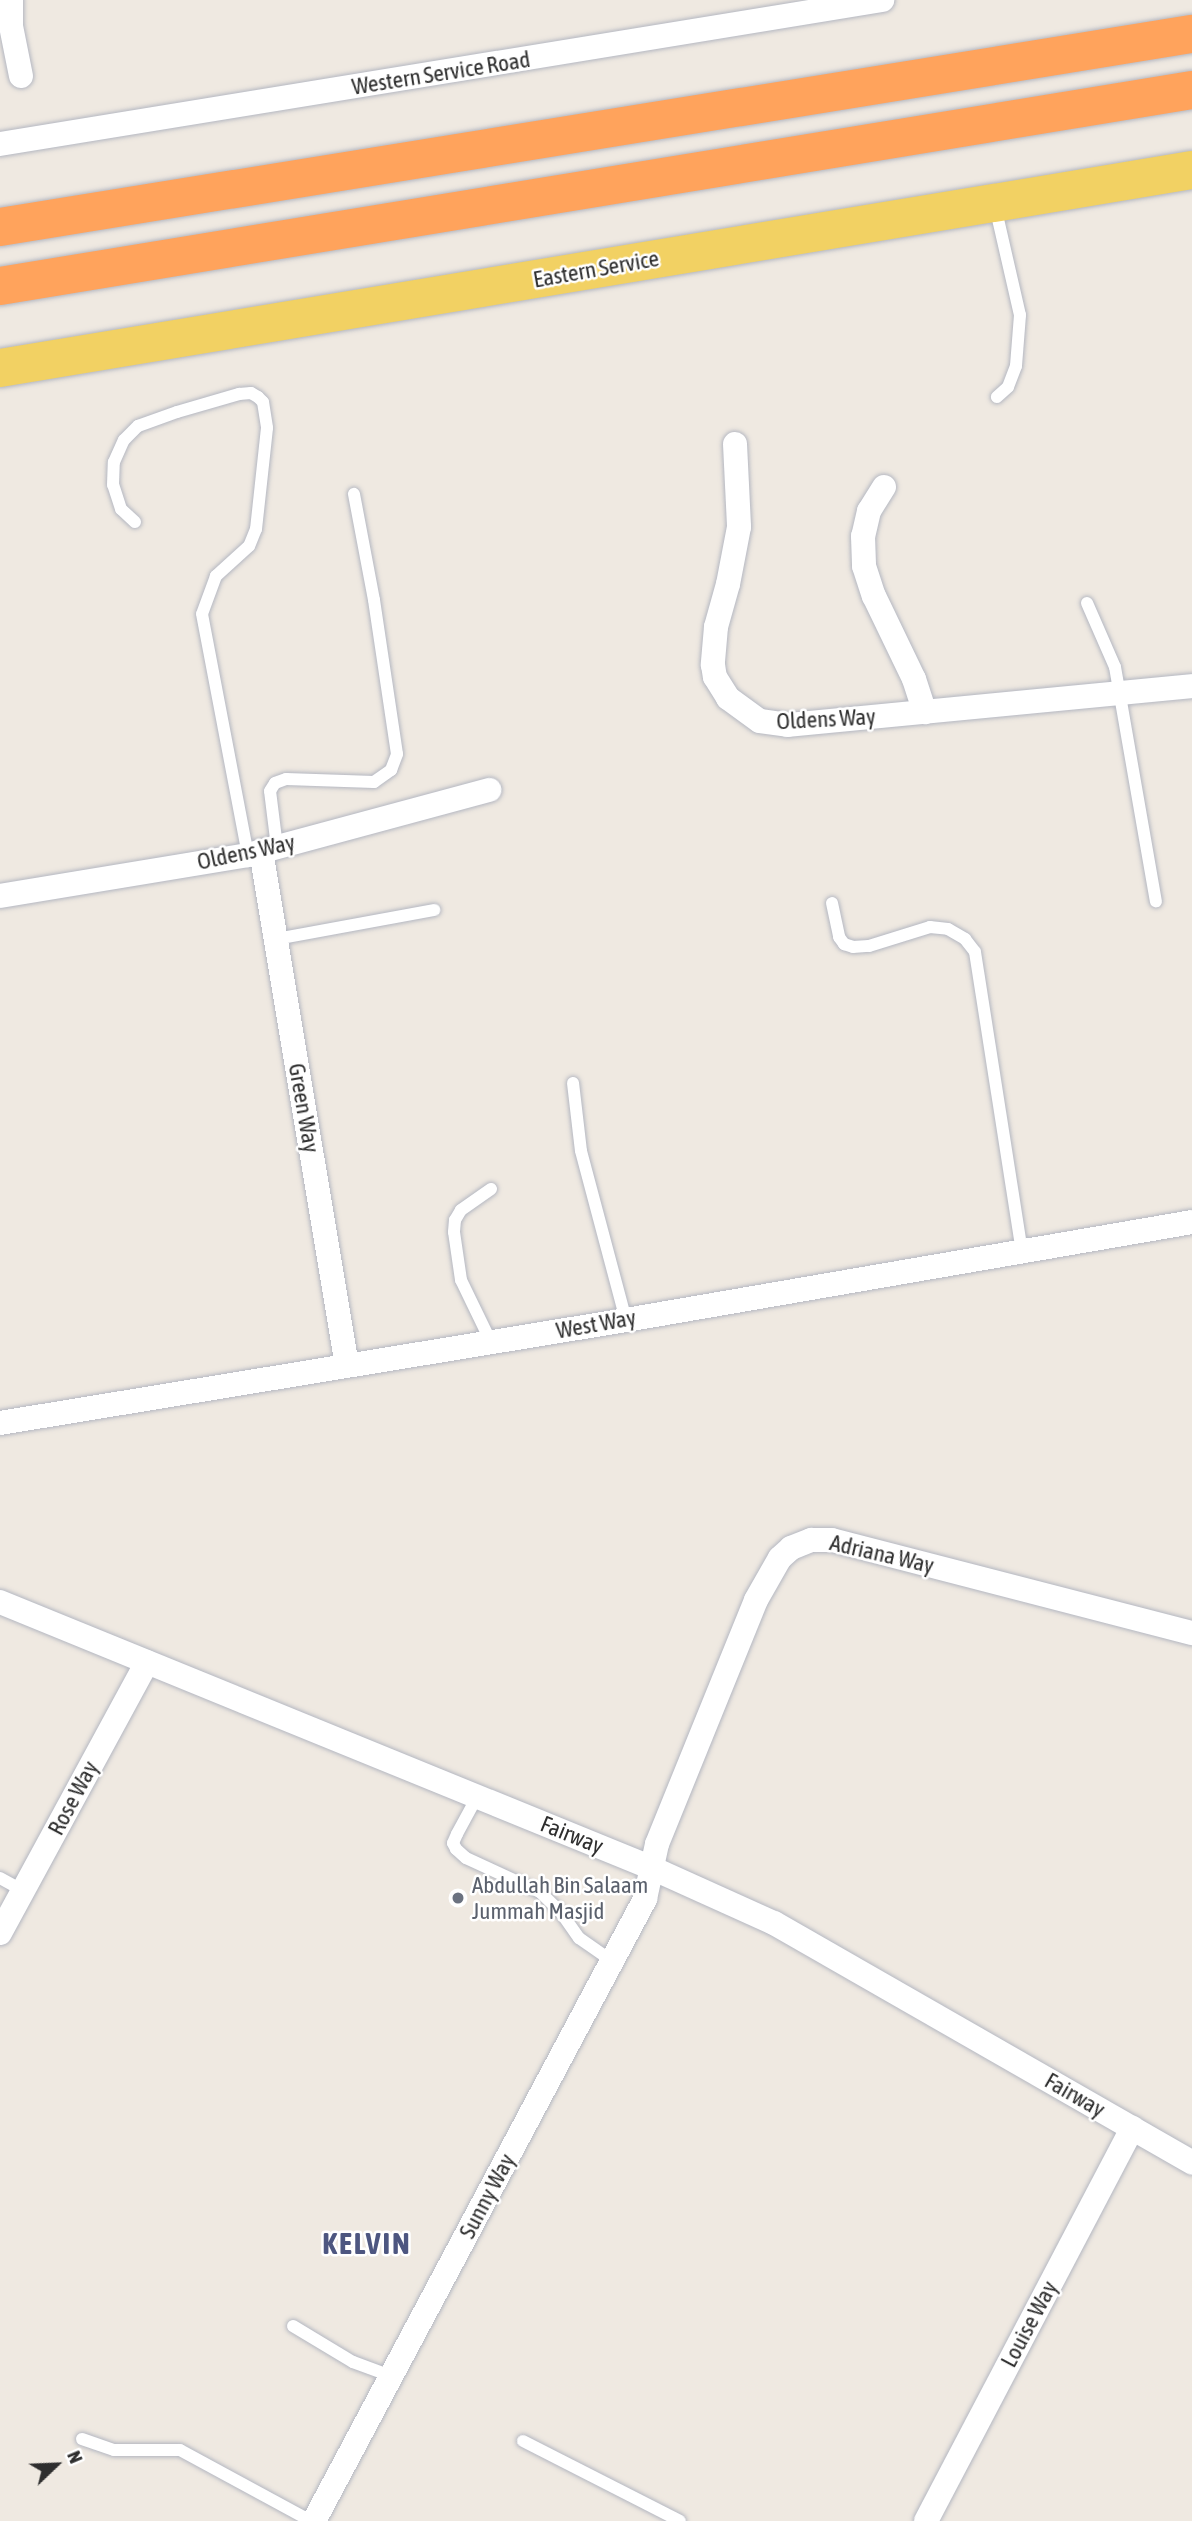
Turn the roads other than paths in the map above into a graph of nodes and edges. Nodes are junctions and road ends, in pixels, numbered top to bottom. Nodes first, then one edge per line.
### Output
1 (11, 0) edge
2 (882, 0) edge
3 (1192, 34) edge
4 (21, 76) dead end
5 (1192, 90) edge
6 (0, 144) edge
7 (1192, 170) edge
8 (995, 202) junction
9 (0, 227) edge
10 (0, 286) edge
11 (0, 368) edge
12 (997, 397) dead end
13 (735, 443) dead end
14 (884, 487) dead end
15 (354, 494) dead end
16 (135, 522) dead end
17 (1087, 603) dead end
18 (1192, 687) edge
19 (1120, 693) junction
20 (925, 712) junction
21 (489, 790) dead end
22 (262, 851) junction
23 (0, 896) edge
24 (1156, 901) dead end
25 (832, 903) dead end
26 (434, 910) dead end
27 (276, 939) junction
28 (573, 1083) dead end
29 (491, 1189) dead end
30 (1192, 1222) edge
31 (1022, 1251) junction
32 (626, 1320) junction
33 (491, 1342) junction
34 (347, 1366) junction
35 (0, 1423) edge
36 (0, 1602) edge
37 (1192, 1633) edge
38 (147, 1662) junction
39 (477, 1797) junction
40 (652, 1868) junction
41 (0, 1878) edge
42 (23, 1891) junction
43 (0, 1933) edge
44 (612, 1961) junction
45 (1132, 2128) junction
46 (1192, 2162) edge
47 (293, 2326) dead end
48 (391, 2376) junction
49 (82, 2439) dead end
50 (523, 2441) dead end
51 (312, 2521) edge
52 (680, 2521) edge
53 (926, 2521) edge

1 - 4 street
2 - 6 street, Western Service Road
3 - 9 highway
5 - 10 highway
7 - 8 main road, Eastern Service
8 - 11 main road, Eastern Service
8 - 12 lane
13 - 20 street, Oldens Way
14 - 20 street
15 - 22 lane
16 - 22 lane
17 - 19 lane
18 - 19 street, Oldens Way
19 - 20 street, Oldens Way
19 - 24 lane
21 - 22 street, Oldens Way
22 - 23 street, Oldens Way
22 - 27 street, Green Way
25 - 31 lane
26 - 27 lane
27 - 34 street, Green Way
28 - 32 lane
29 - 33 lane
30 - 31 street, West Way
31 - 32 street, West Way
32 - 33 street, West Way
33 - 34 street, West Way
34 - 35 street, West Way
36 - 38 street, Fairway
37 - 40 street, Adriana Way
38 - 39 street, Fairway
38 - 42 street, Rose Way
39 - 40 street, Fairway
39 - 44 lane
40 - 44 street, Sunny Way
40 - 45 street, Fairway
41 - 42 lane
42 - 43 street, Rose Way
44 - 48 street, Sunny Way
45 - 46 street, Fairway
45 - 53 street, Louise Way
47 - 48 lane
48 - 51 street, Sunny Way
49 - 51 lane
50 - 52 lane

